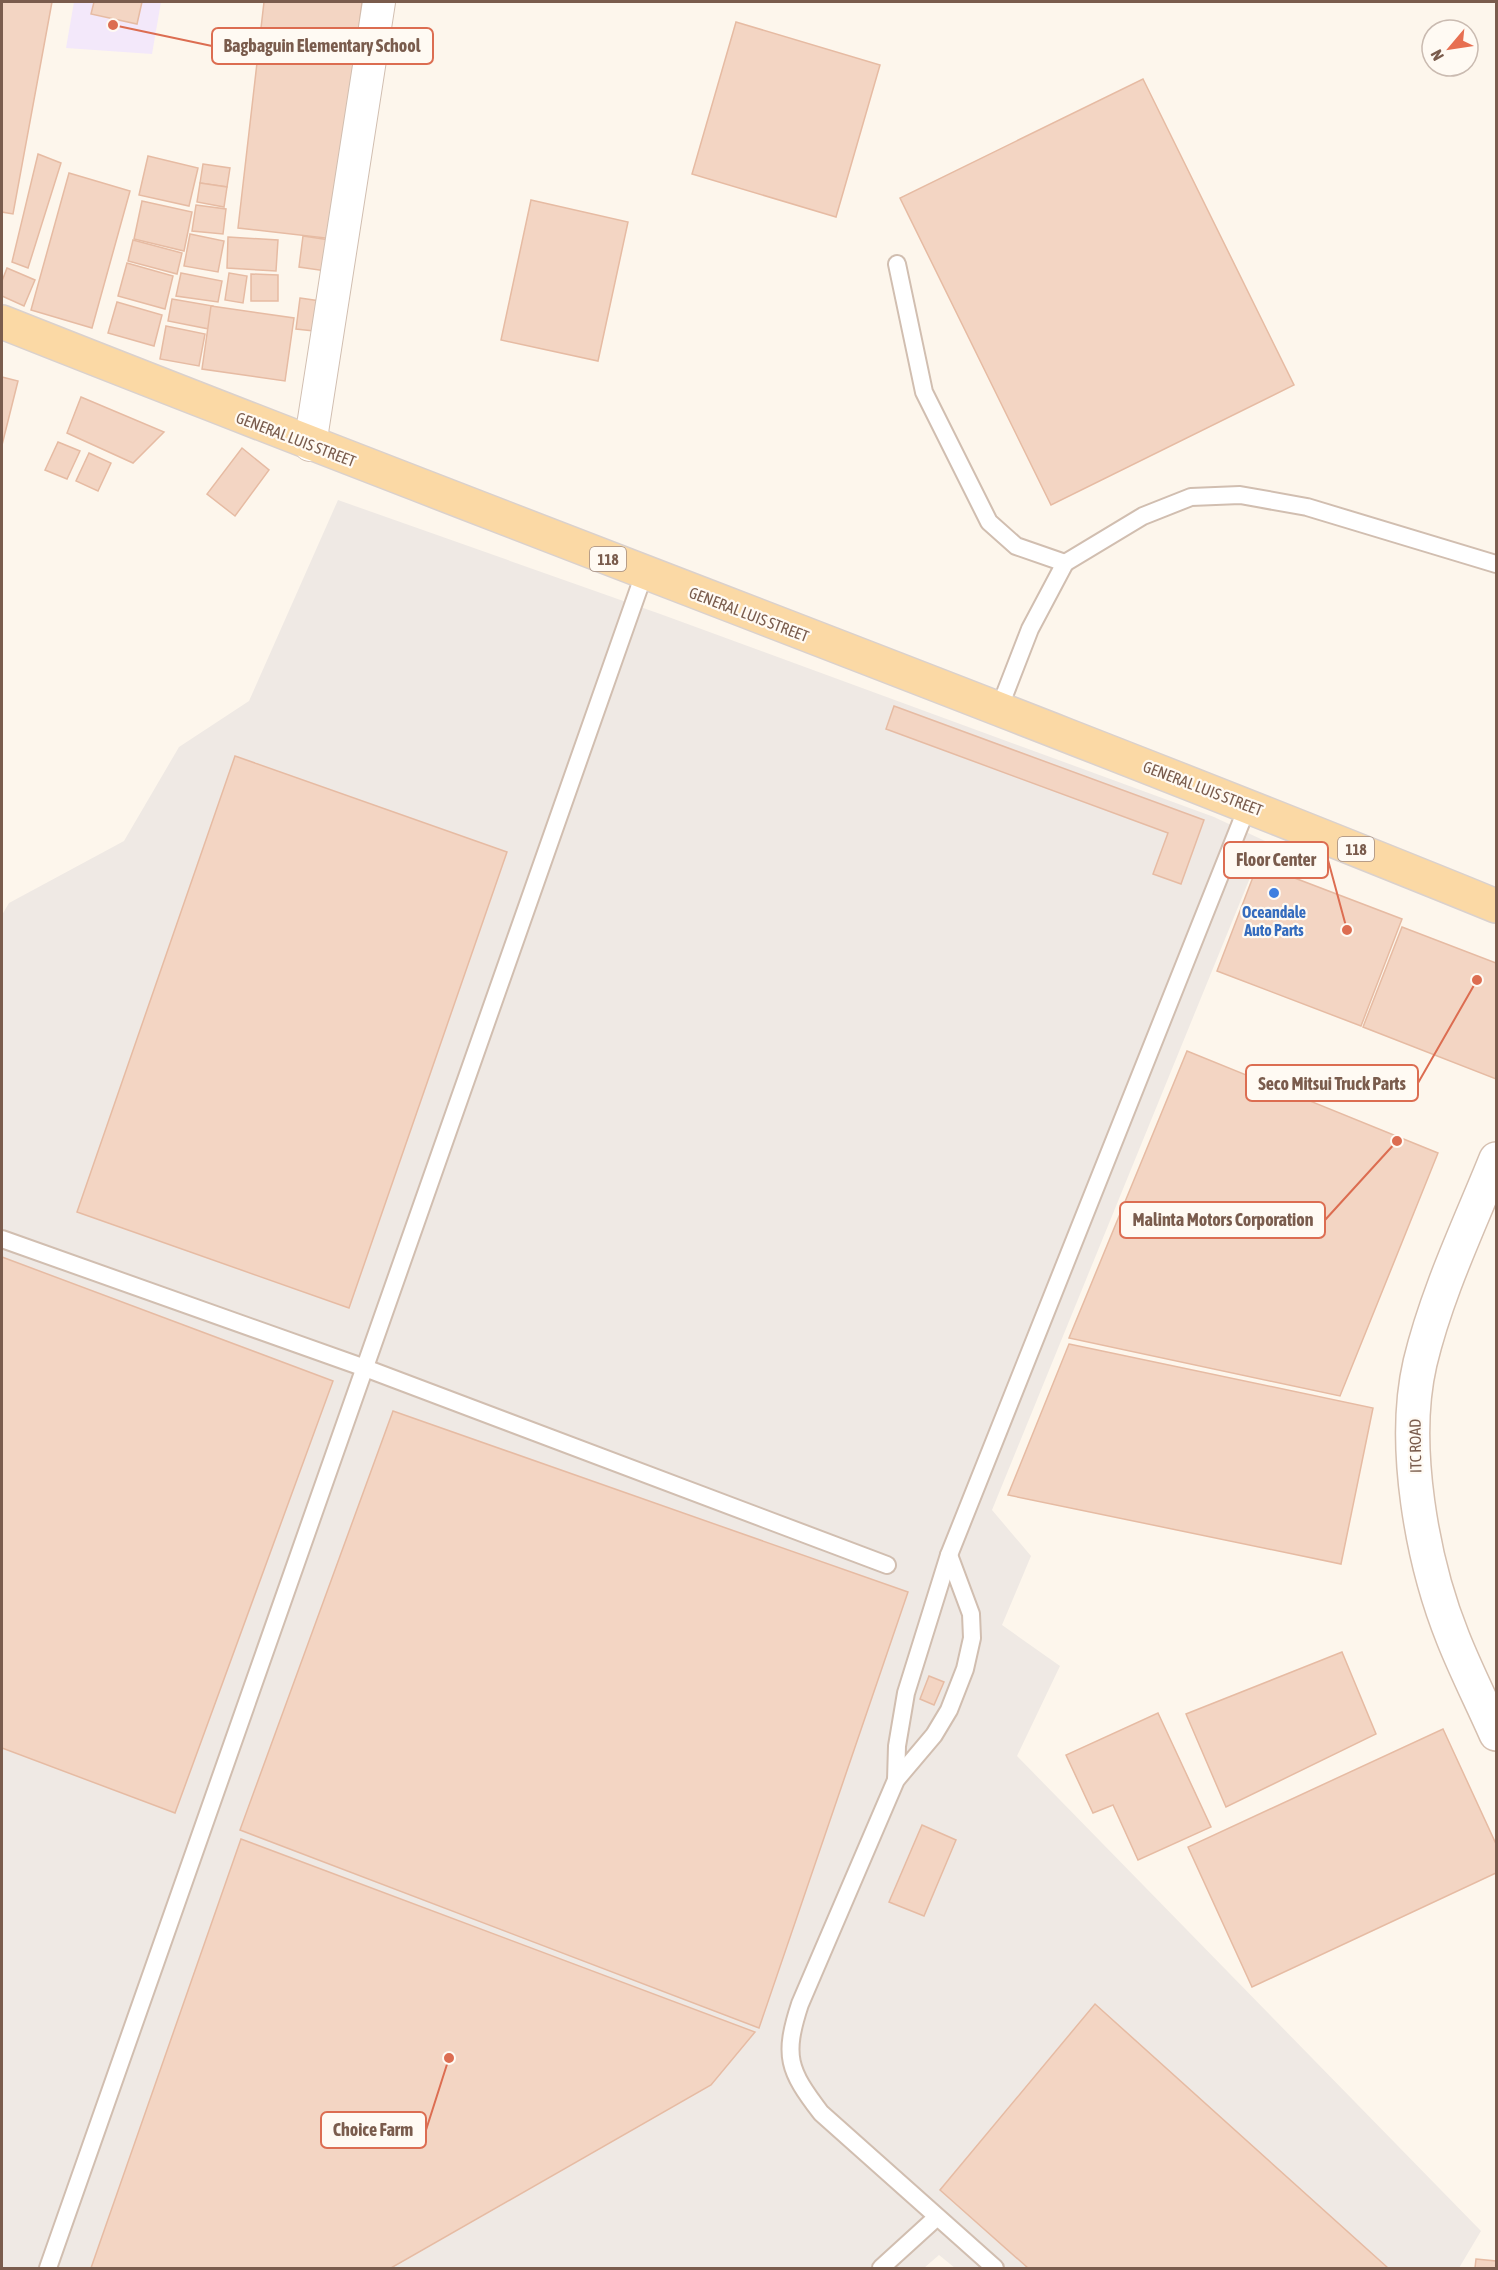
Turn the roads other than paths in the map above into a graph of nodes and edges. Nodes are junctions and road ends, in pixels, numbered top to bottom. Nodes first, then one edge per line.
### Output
1 (379, 2) edge
2 (897, 264) dead end
3 (2, 322) edge
4 (310, 445) junction
5 (1065, 563) junction
6 (1497, 564) edge
7 (644, 574) junction
8 (999, 709) junction
9 (1248, 805) junction
10 (1497, 906) edge
11 (1497, 1159) edge
12 (2, 1239) edge
13 (365, 1368) junction
14 (949, 1555) junction
15 (887, 1565) dead end
16 (1497, 1734) edge
17 (896, 1780) junction
18 (937, 2217) junction
19 (48, 2268) edge
20 (881, 2268) edge
21 (995, 2268) edge

1 - 4 street
2 - 5 lane
3 - 4 main road, GENERAL LUIS STREET / 118
4 - 7 main road, GENERAL LUIS STREET / 118
5 - 6 lane
5 - 8 lane
7 - 8 main road, GENERAL LUIS STREET / 118
7 - 13 lane
8 - 9 main road, GENERAL LUIS STREET / 118
9 - 10 main road, GENERAL LUIS STREET / 118
9 - 14 lane
11 - 16 street, ITC ROAD
12 - 13 lane
13 - 15 lane
13 - 19 lane
14 - 17 lane
14 - 17 lane
17 - 18 lane
18 - 20 lane
18 - 21 lane

